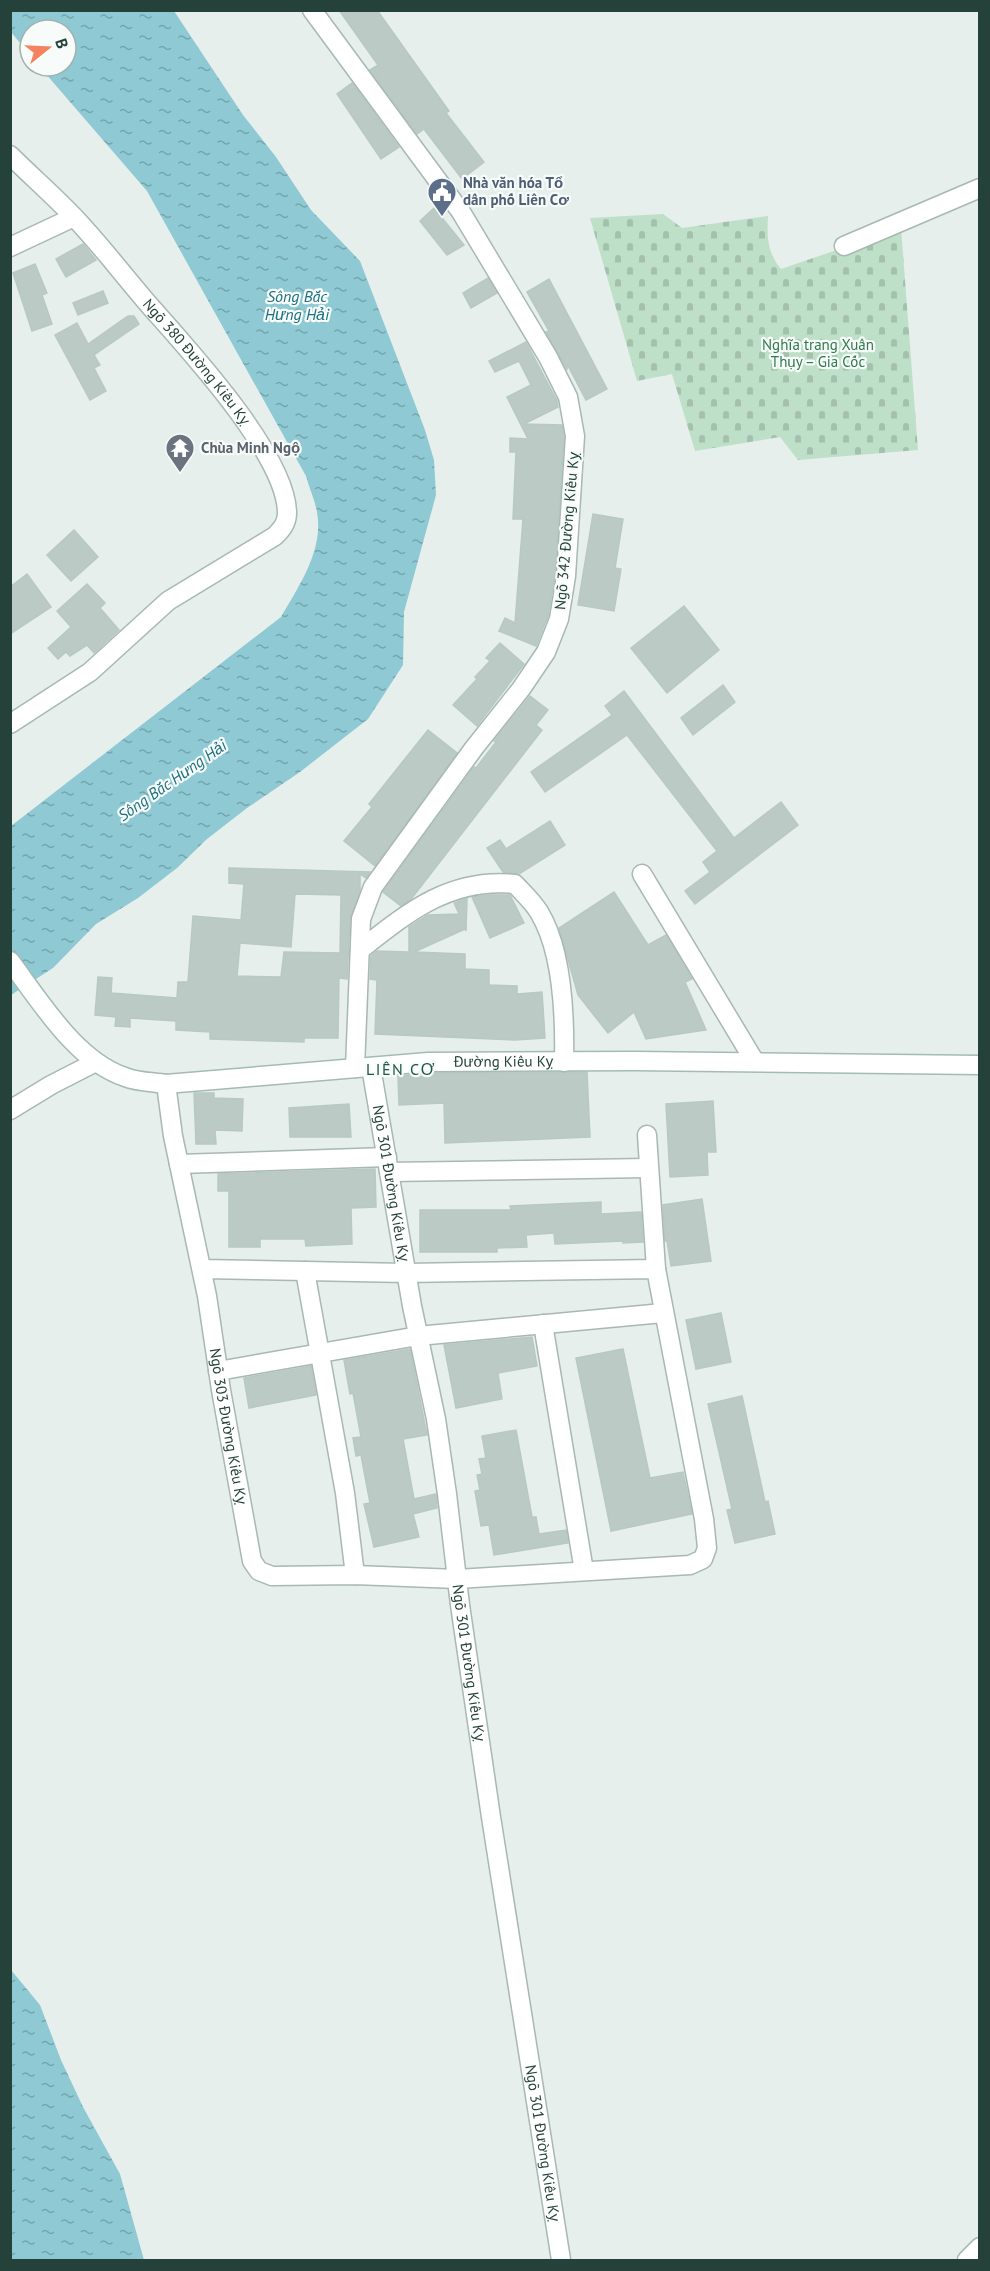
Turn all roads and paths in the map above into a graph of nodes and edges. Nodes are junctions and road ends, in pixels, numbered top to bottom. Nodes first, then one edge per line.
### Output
1 (312, 10) edge
2 (10, 155) edge
3 (980, 188) edge
4 (74, 217) junction
5 (844, 246) dead end
6 (10, 247) edge
7 (10, 724) edge
8 (642, 874) dead end
9 (360, 950) junction
10 (10, 961) edge
11 (564, 1062) junction
12 (755, 1062) junction
13 (94, 1063) junction
14 (980, 1065) edge
15 (363, 1068) junction
16 (166, 1084) junction
17 (10, 1110) edge
18 (646, 1135) dead end
19 (179, 1164) junction
20 (388, 1164) junction
21 (648, 1168) junction
22 (202, 1269) junction
23 (656, 1269) junction
24 (306, 1271) junction
25 (406, 1273) junction
26 (663, 1313) junction
27 (543, 1324) junction
28 (418, 1336) junction
29 (320, 1354) junction
30 (218, 1371) junction
31 (584, 1570) junction
32 (355, 1575) junction
33 (457, 1579) junction
34 (980, 2247) edge
35 (561, 2260) edge
36 (967, 2260) edge

1 - 9 street, Ngõ 342 Đường Kiêu Kỵ
2 - 4 street, Ngõ 380 Đường Kiêu Kỵ
3 - 5 street
4 - 6 street
4 - 7 street, Ngõ 380 Đường Kiêu Kỵ
8 - 12 street
9 - 11 street
9 - 15 street, Ngõ 342 Đường Kiêu Kỵ
10 - 13 street, Đường Kiêu Kỵ
11 - 12 street, Đường Kiêu Kỵ
11 - 15 street, Đường Kiêu Kỵ
12 - 14 street, Đường Kiêu Kỵ
13 - 16 street, Đường Kiêu Kỵ
13 - 17 street
15 - 16 street, Đường Kiêu Kỵ
15 - 20 street, Ngõ 301 Đường Kiêu Kỵ
16 - 19 street, Ngõ 303 Đường Kiêu Kỵ
18 - 21 street
19 - 20 street
19 - 22 street, Ngõ 303 Đường Kiêu Kỵ
20 - 21 street
20 - 25 street, Ngõ 301 Đường Kiêu Kỵ
21 - 23 street
22 - 24 street
22 - 30 street, Ngõ 303 Đường Kiêu Kỵ
23 - 25 street
23 - 26 street
24 - 25 street
24 - 29 street
25 - 28 street, Ngõ 301 Đường Kiêu Kỵ
26 - 27 street
26 - 31 street, Ngõ 303 Đường Kiêu Kỵ
27 - 28 street
27 - 31 street
28 - 29 street
28 - 33 street, Ngõ 301 Đường Kiêu Kỵ
29 - 30 street
29 - 32 street
30 - 32 street, Ngõ 303 Đường Kiêu Kỵ
31 - 33 street, Ngõ 303 Đường Kiêu Kỵ
32 - 33 street, Ngõ 303 Đường Kiêu Kỵ
33 - 35 street, Ngõ 301 Đường Kiêu Kỵ
34 - 36 street

